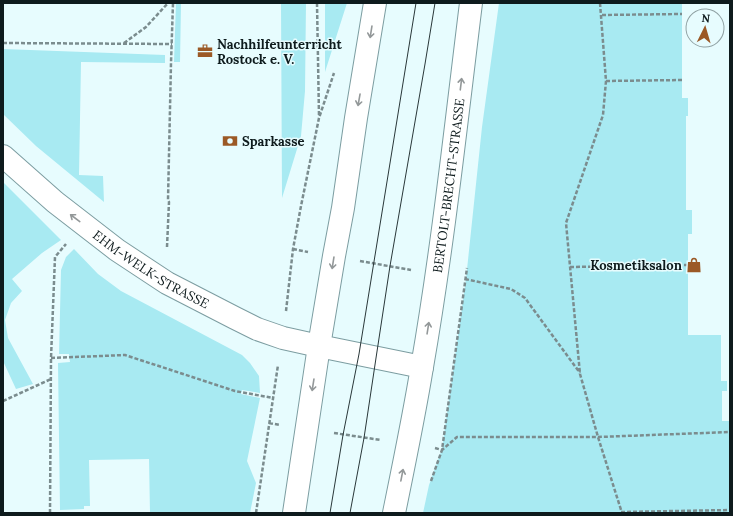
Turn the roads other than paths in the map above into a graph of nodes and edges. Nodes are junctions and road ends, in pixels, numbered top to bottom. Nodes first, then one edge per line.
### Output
1 (376, 3) edge
2 (471, 3) edge
3 (3, 156) edge
4 (319, 346) junction
5 (422, 367) junction
6 (294, 513) edge
7 (394, 513) edge

1 -> 4 main road
5 -> 2 main road, BERTOLT-BRECHT-STRASSE
4 -> 3 main road, EHM-WELK-STRASSE
4 - 5 main road
4 -> 6 main road
7 -> 5 main road, BERTOLT-BRECHT-STRASSE

